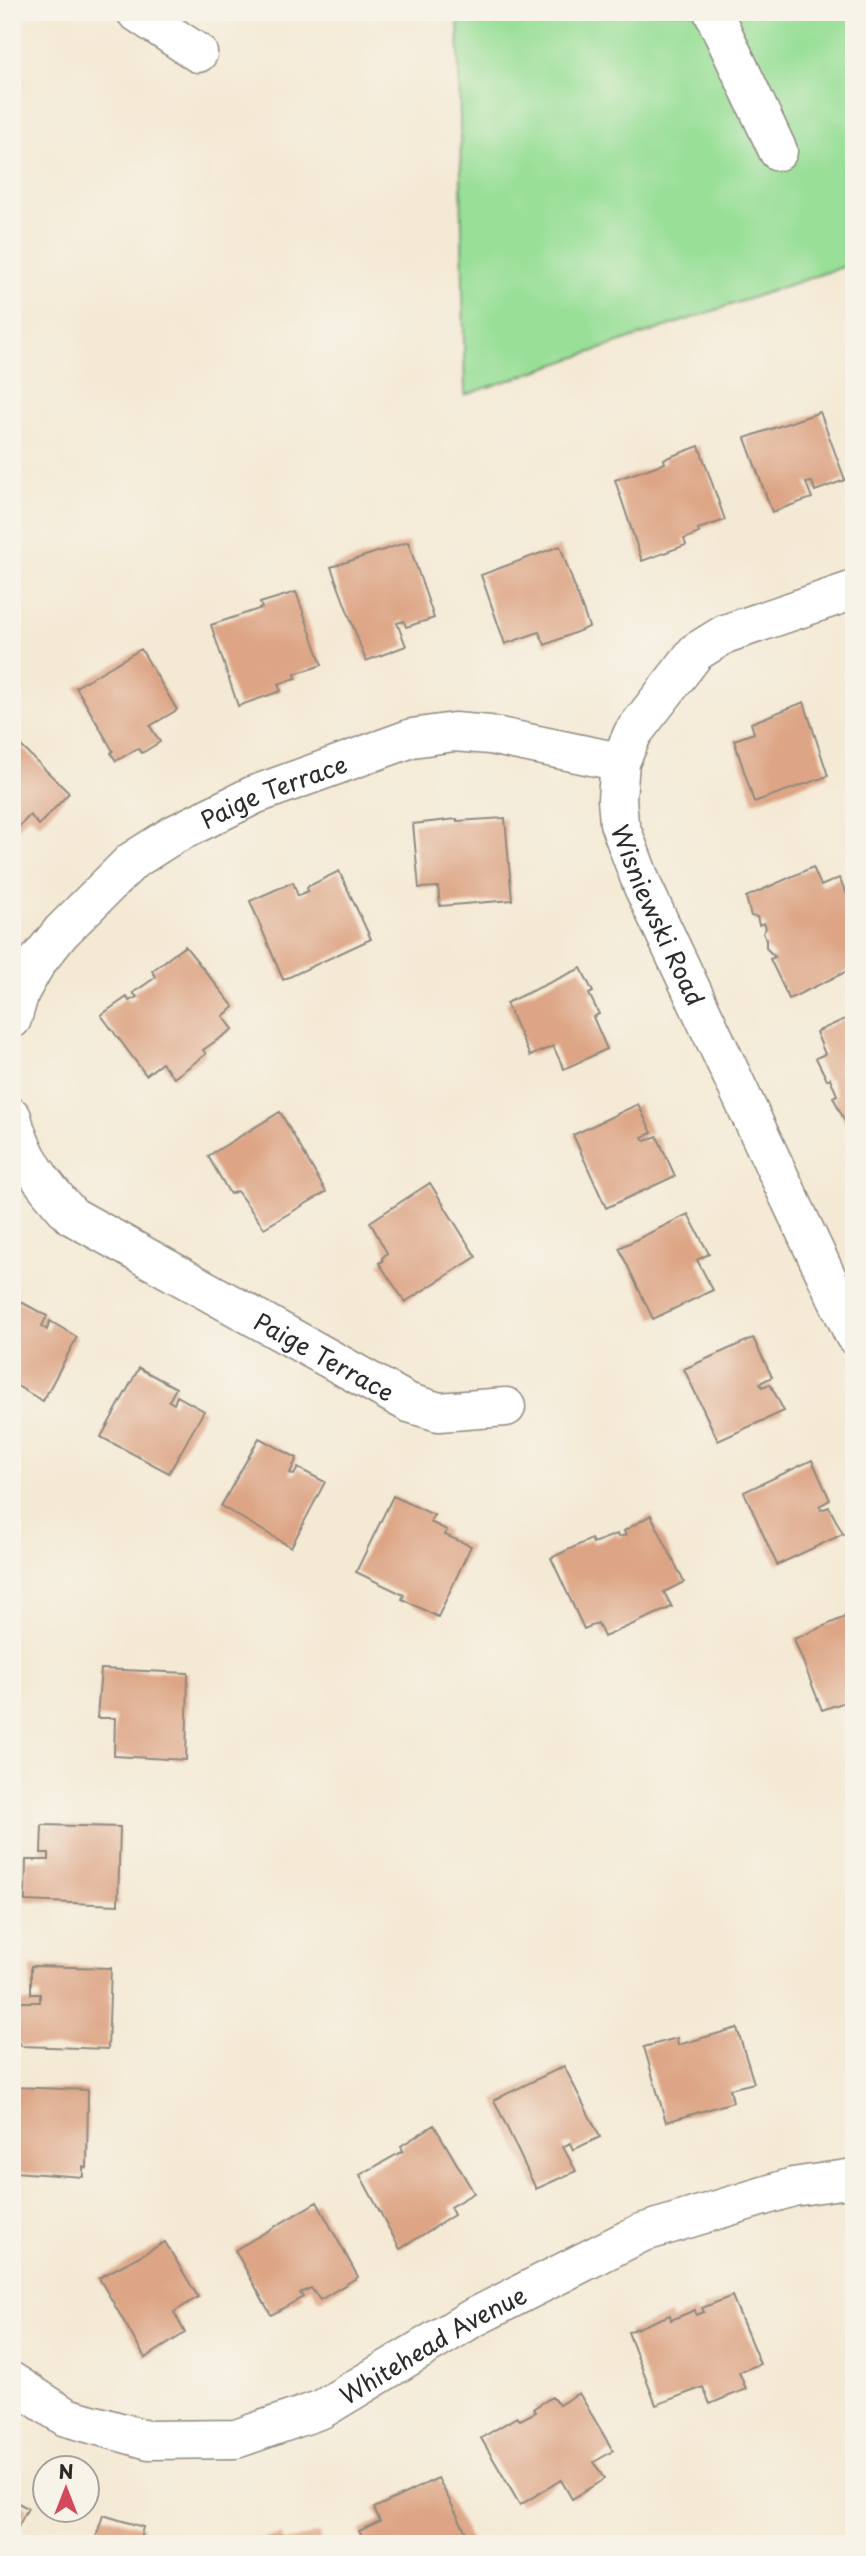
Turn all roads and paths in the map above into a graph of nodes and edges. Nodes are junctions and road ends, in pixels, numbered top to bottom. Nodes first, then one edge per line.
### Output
1 (136, 12) edge
2 (713, 12) edge
3 (198, 53) dead end
4 (778, 151) dead end
5 (854, 590) edge
6 (620, 762) junction
7 (12, 1019) edge
8 (12, 1117) edge
9 (854, 1335) edge
10 (506, 1407) dead end
11 (854, 2178) edge
12 (12, 2382) edge

1 - 3 street
2 - 4 street
5 - 6 street, Wisniewski Road
6 - 7 street, Paige Terrace
6 - 9 street, Wisniewski Road
8 - 10 street, Paige Terrace
11 - 12 street, Whitehead Avenue

